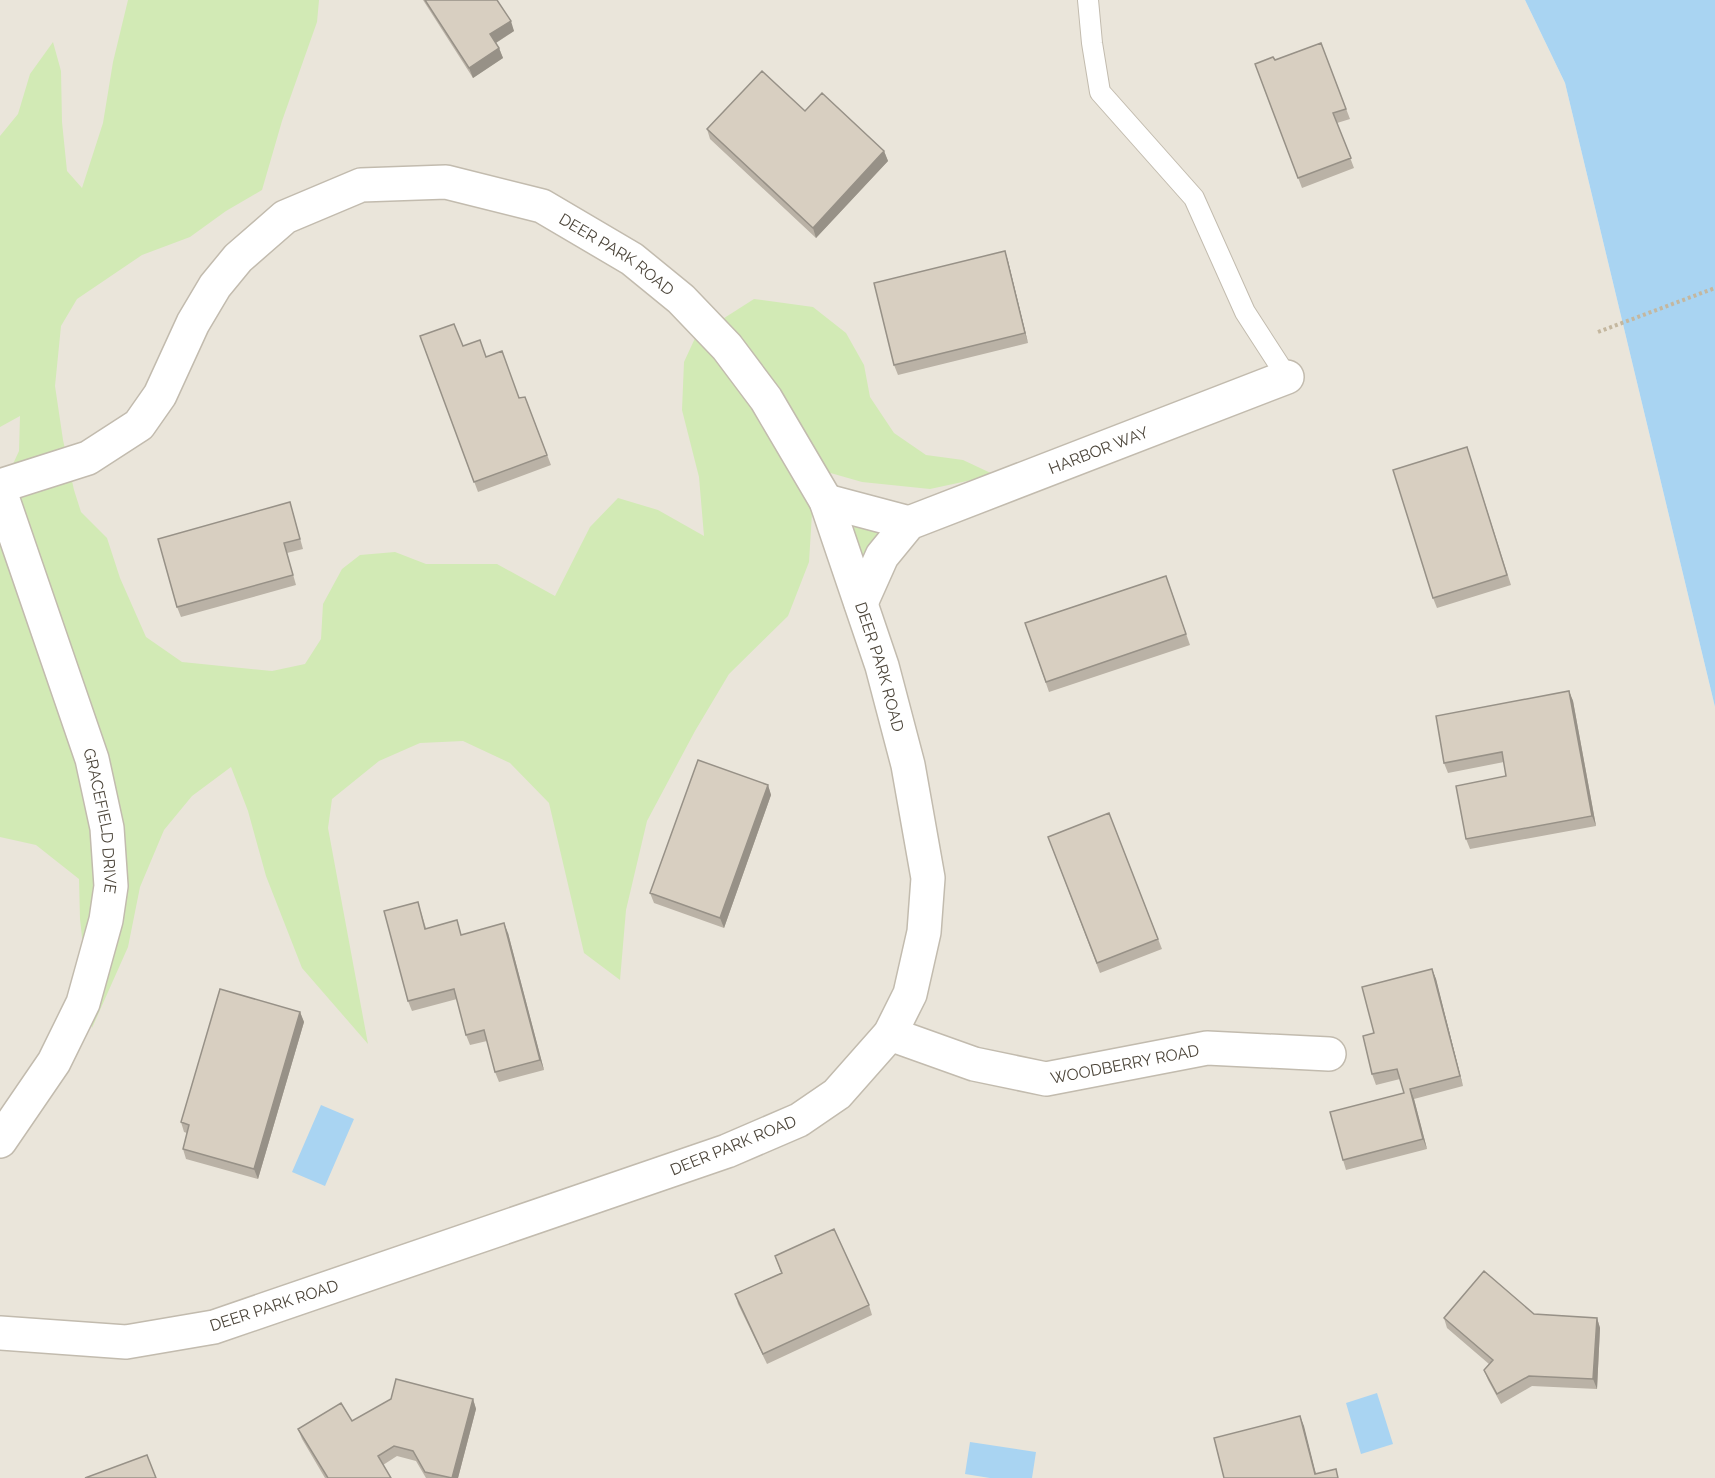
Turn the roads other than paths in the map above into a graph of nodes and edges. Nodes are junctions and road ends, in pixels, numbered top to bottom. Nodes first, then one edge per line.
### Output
1 (1088, 0) edge
2 (1287, 377) joint
3 (0, 486) edge
4 (0, 491) edge
5 (826, 501) junction
6 (909, 523) junction
7 (861, 603) junction
8 (890, 1034) junction
9 (1329, 1054) dead end
10 (0, 1141) edge
11 (0, 1333) edge

1 - 2 lane
2 - 6 street, HARBOR WAY
3 - 5 street, DEER PARK ROAD
4 - 10 street, GRACEFIELD DRIVE
5 - 6 street
5 - 7 street, DEER PARK ROAD
6 - 7 street, DEER PARK ROAD
7 - 8 street, DEER PARK ROAD
8 - 9 street, WOODBERRY ROAD
8 - 11 street, DEER PARK ROAD

